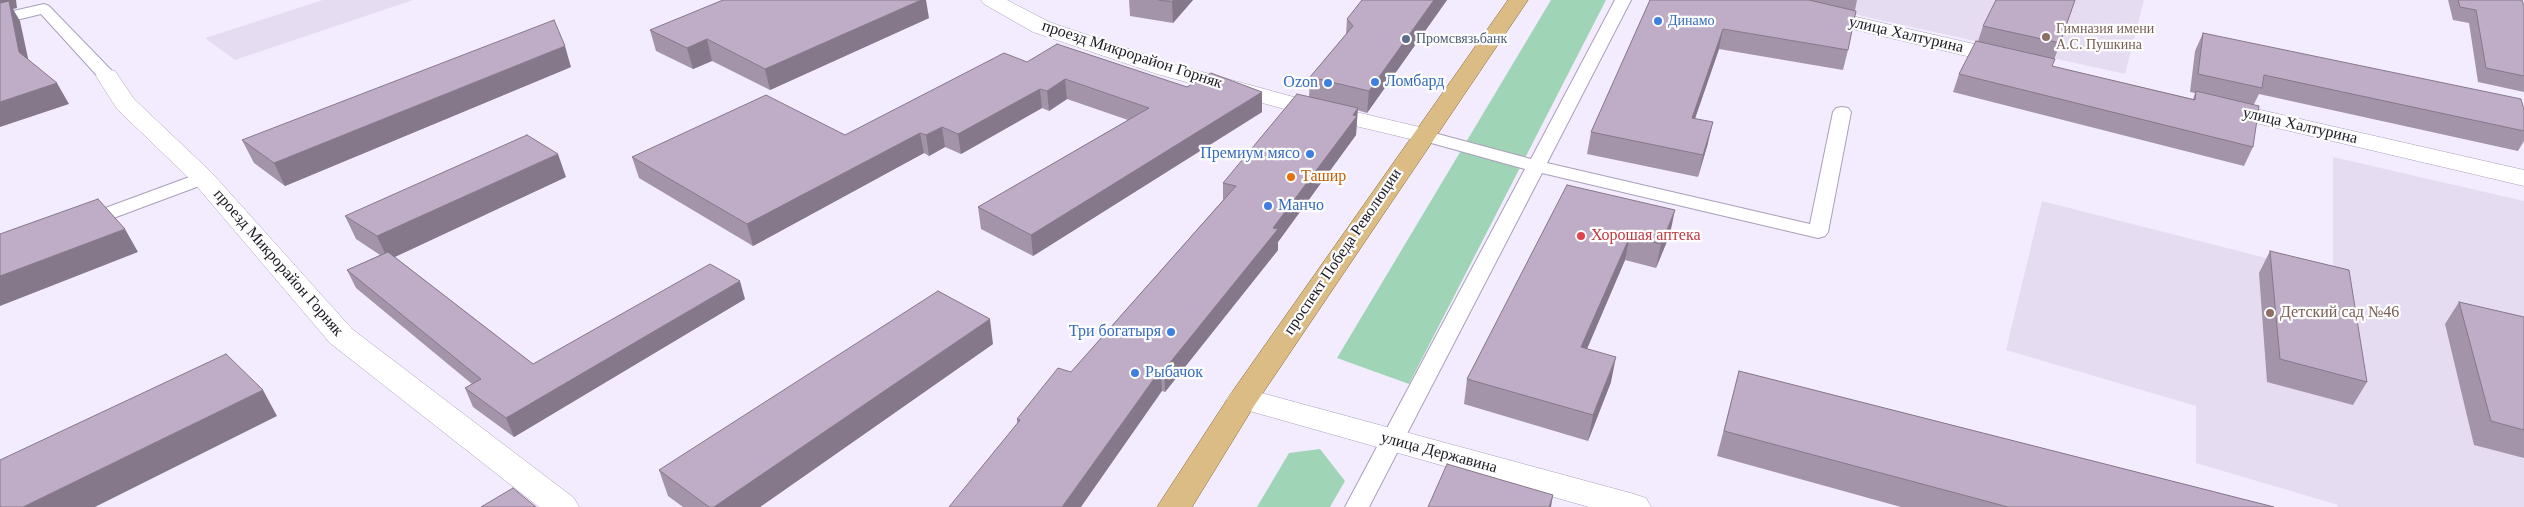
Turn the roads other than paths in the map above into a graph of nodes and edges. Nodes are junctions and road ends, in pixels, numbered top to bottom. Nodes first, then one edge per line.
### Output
1 (991, 0) edge
2 (1518, 0) edge
3 (1623, 0) edge
4 (1755, 0) edge
5 (0, 19) edge
6 (2028, 63) edge
7 (107, 76) joint
8 (2203, 103) edge
9 (1842, 112) dead end
10 (1423, 135) junction
11 (1536, 166) junction
12 (203, 178) junction
13 (2524, 178) edge
14 (64, 230) edge
15 (1243, 399) junction
16 (1393, 440) junction
17 (562, 507) edge
18 (1174, 507) edge
19 (1357, 507) edge
20 (1634, 507) edge

1 - 10 street, проезд Микрорайон Горняк
2 - 10 main road, проспект Победа Революции
3 - 11 lane
4 - 6 street, улица Халтурина
5 - 7 lane
7 - 12 street, проезд Микрорайон Горняк
8 - 13 street, улица Халтурина
9 - 11 lane
10 - 11 lane
10 - 15 main road, проспект Победа Революции
11 - 16 lane
12 - 14 lane
12 - 17 street, проезд Микрорайон Горняк
15 - 16 street, улица Державина
15 - 18 main road, проспект Победа Революции
16 - 19 lane
16 - 20 street, улица Державина

